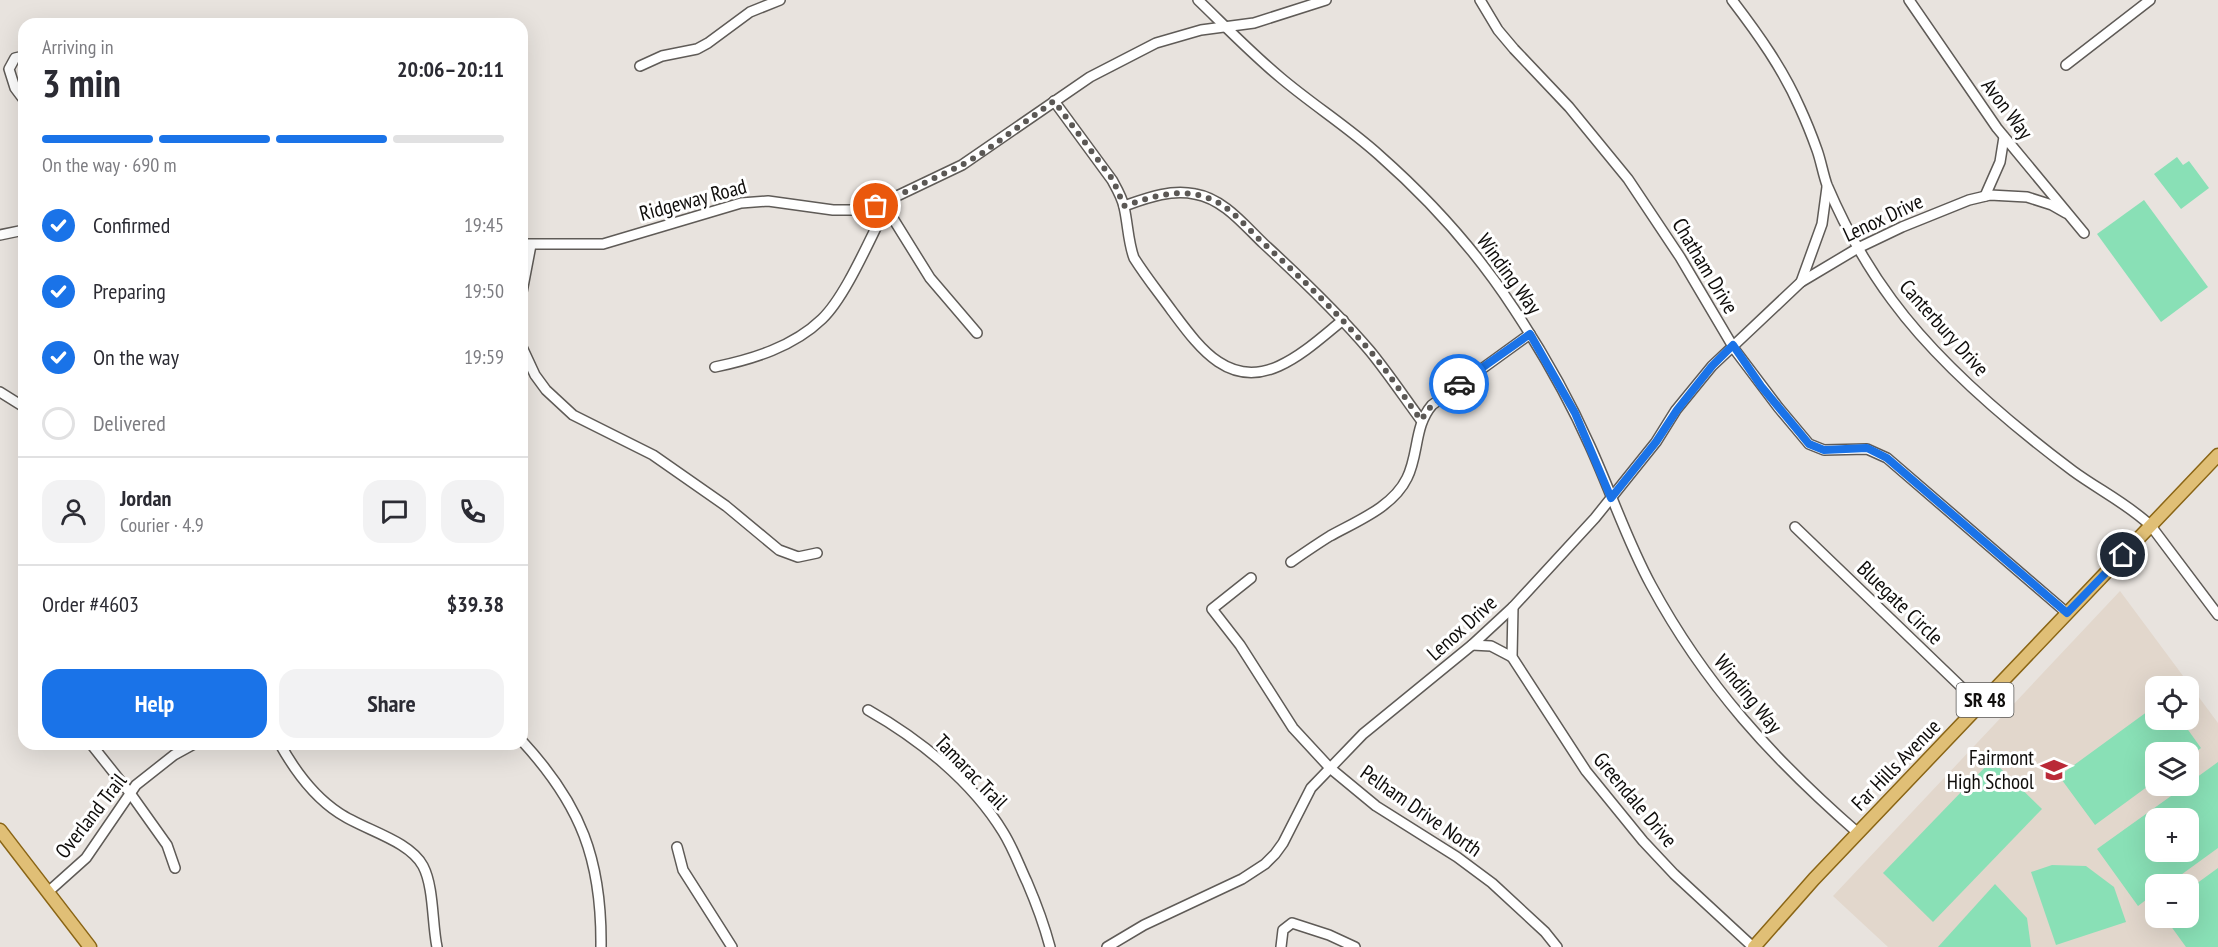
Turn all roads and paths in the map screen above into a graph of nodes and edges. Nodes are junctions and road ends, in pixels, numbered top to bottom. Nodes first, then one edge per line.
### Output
1 (780, 0) edge
2 (1198, 0) edge
3 (1326, 0) edge
4 (1480, 0) edge
5 (1732, 0) edge
6 (1909, 0) edge
7 (2150, 0) edge
8 (1227, 28) junction
9 (18, 57) edge
10 (2066, 65) dead end
11 (640, 66) dead end
12 (18, 92) edge
13 (1054, 101) junction
14 (2004, 137) junction
15 (1826, 182) junction
16 (1985, 196) junction
17 (885, 205) junction
18 (1124, 206) junction
19 (2066, 213) junction
20 (18, 231) edge
21 (2084, 233) dead end
22 (0, 235) edge
23 (528, 244) edge
24 (1858, 248) junction
25 (1801, 282) junction
26 (1343, 320) junction
27 (977, 333) dead end
28 (1530, 334) junction
29 (1733, 345) junction
30 (528, 360) edge
31 (715, 367) dead end
32 (0, 392) edge
33 (18, 403) edge
34 (1421, 420) junction
35 (2218, 455) edge
36 (1611, 498) junction
37 (2151, 526) junction
38 (1795, 527) dead end
39 (817, 553) dead end
40 (1291, 562) dead end
41 (1251, 578) dead end
42 (1513, 608) junction
43 (2067, 613) junction
44 (2218, 615) edge
45 (1472, 645) junction
46 (1512, 657) junction
47 (1980, 705) junction
48 (867, 710) dead end
49 (528, 748) edge
50 (96, 750) edge
51 (182, 750) edge
52 (284, 750) edge
53 (1330, 768) junction
54 (130, 793) junction
55 (0, 830) edge
56 (1858, 832) junction
57 (676, 847) dead end
58 (175, 868) dead end
59 (48, 892) junction
60 (89, 947) edge
61 (437, 947) edge
62 (601, 947) edge
63 (732, 947) edge
64 (1050, 947) edge
65 (1107, 947) edge
66 (1281, 947) edge
67 (1355, 947) edge
68 (1557, 947) edge
69 (1753, 947) edge

1 - 11 street
2 - 8 street, Winding Way
3 - 8 street, Ridgeway Road
4 - 29 street, Chatham Drive
5 - 15 street, Canterbury Drive
6 - 14 street, Avon Way
7 - 10 street
8 - 13 street, Ridgeway Road
8 - 28 street, Winding Way
9 - 12 street
13 - 17 street, Ridgeway Road
13 - 18 street
14 - 16 street
14 - 19 street, Avon Way
15 - 24 street, Canterbury Drive
15 - 25 street, Lenox Drive
16 - 19 street, Lenox Drive
16 - 24 street, Lenox Drive
17 - 23 street, Ridgeway Road
17 - 27 street
17 - 31 street
18 - 26 street
18 - 26 street
19 - 21 street, Avon Way
20 - 22 street
24 - 25 street, Lenox Drive
24 - 37 street, Canterbury Drive
25 - 29 street, Lenox Drive
26 - 34 street
28 - 34 street
28 - 36 street, Winding Way
29 - 36 street, Lenox Drive
29 - 43 street, Chatham Drive
30 - 39 street
32 - 33 street
34 - 40 street
35 - 37 main road, Far Hills Avenue / SR 48
36 - 42 street, Lenox Drive
36 - 56 street, Winding Way
37 - 43 main road, Far Hills Avenue / SR 48
37 - 44 street, Canterbury Drive
38 - 47 street, Bluegate Circle
41 - 53 street, Pelham Drive North
42 - 45 street, Lenox Drive
42 - 46 street
43 - 47 main road, Far Hills Avenue / SR 48
45 - 46 street
45 - 53 street, Lenox Drive
46 - 69 street, Greendale Drive
47 - 56 main road, Far Hills Avenue / SR 48
48 - 64 street, Tamarac Trail
49 - 62 street
50 - 54 street
51 - 54 street, Overland Trail
52 - 61 street
53 - 65 street, Lenox Drive
53 - 68 street, Pelham Drive North
54 - 58 street
54 - 59 street, Overland Trail
55 - 59 main road
56 - 69 main road, Far Hills Avenue / SR 48
57 - 63 street
59 - 60 main road
66 - 67 street

